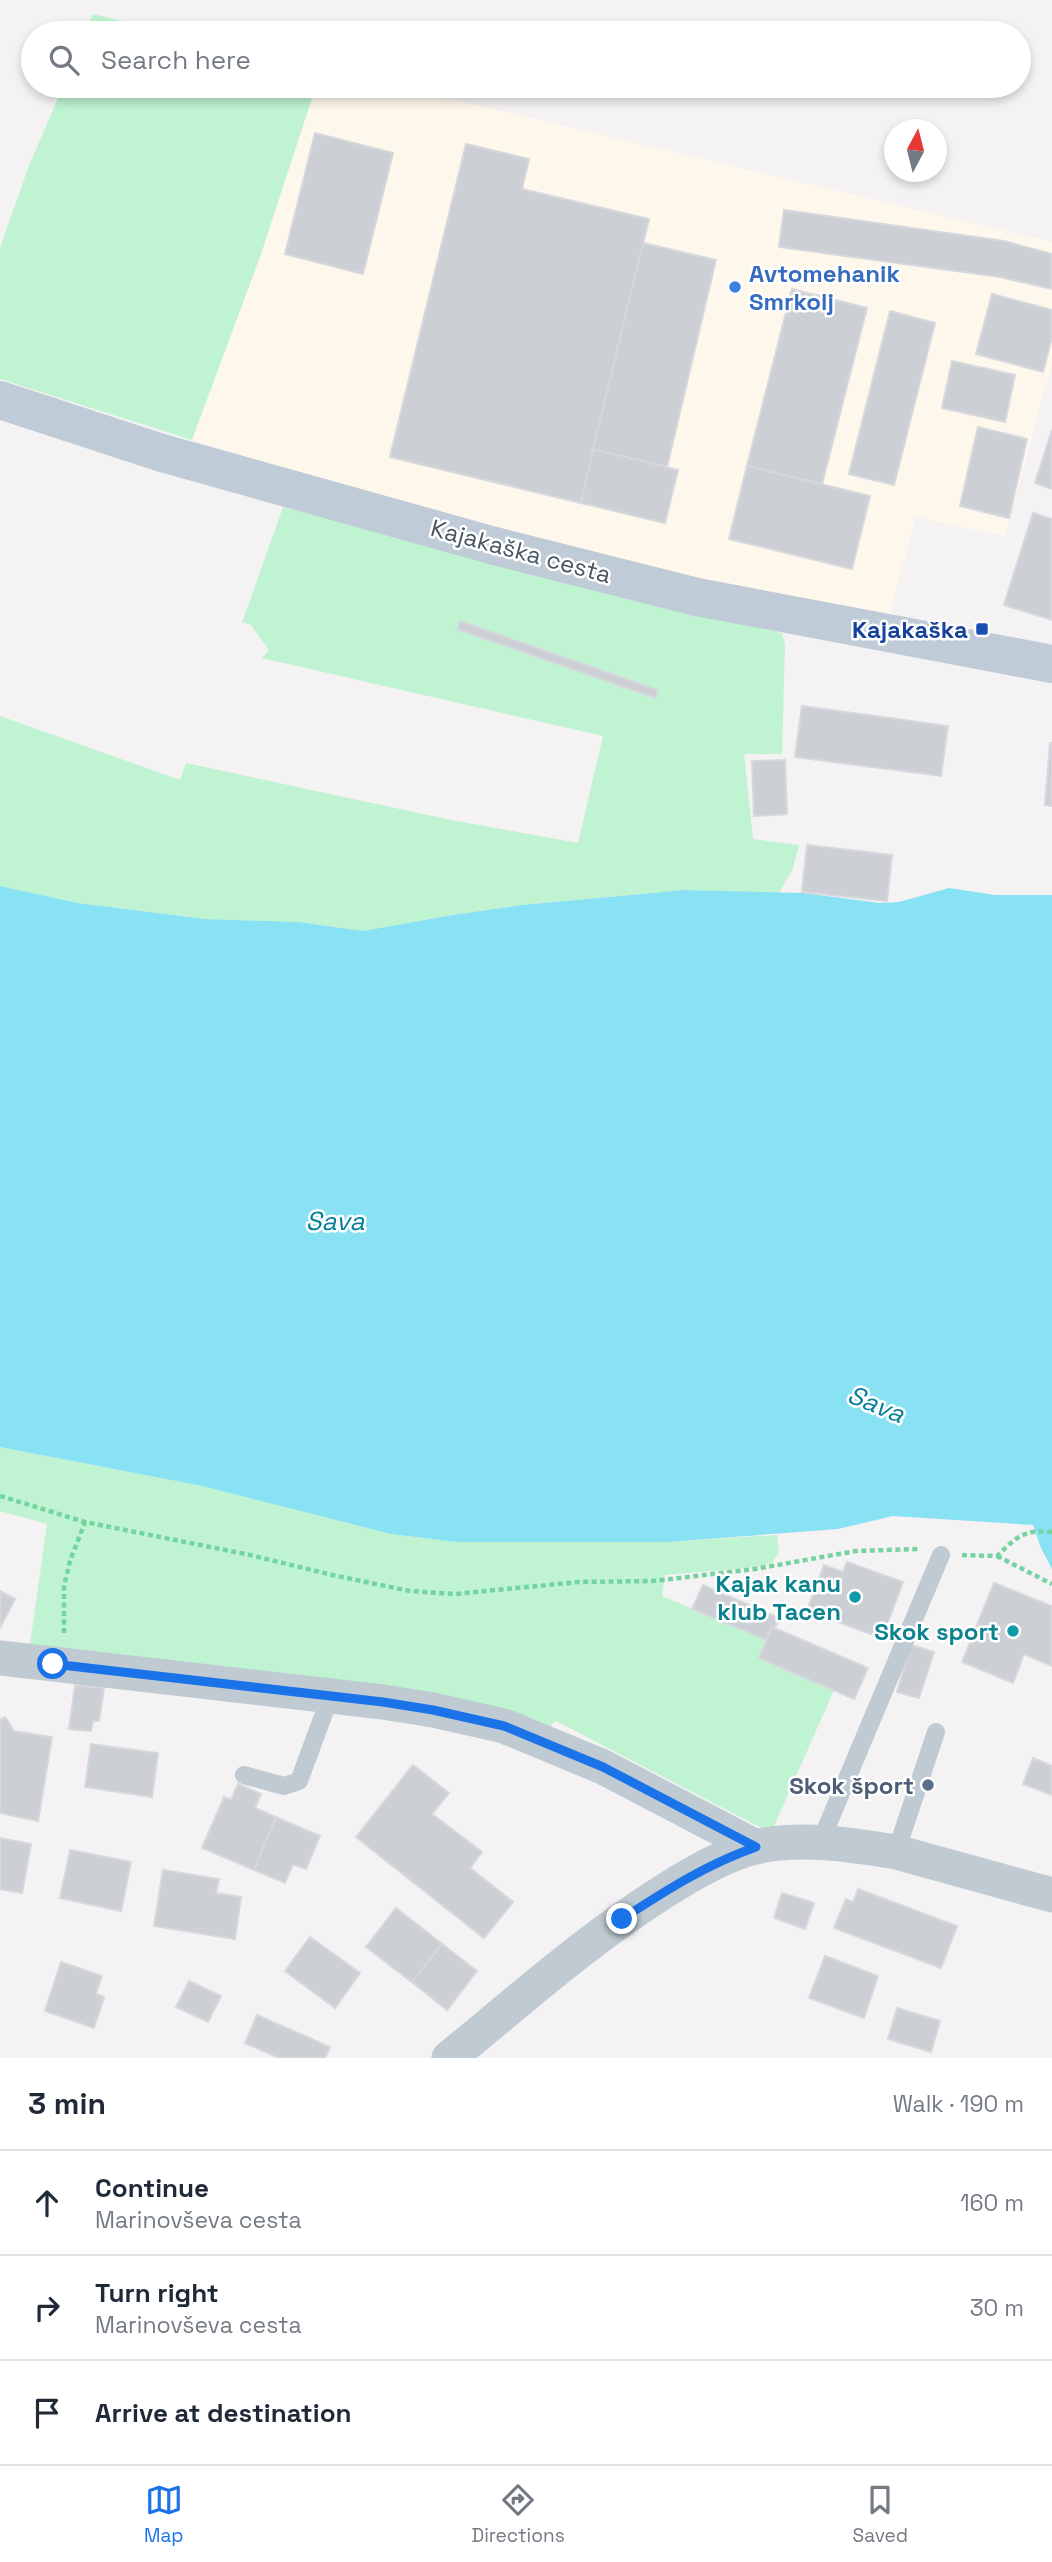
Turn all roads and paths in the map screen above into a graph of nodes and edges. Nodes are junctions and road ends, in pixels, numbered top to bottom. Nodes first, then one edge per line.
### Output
1 (0, 400) edge
2 (1052, 664) edge
3 (0, 1496) edge
4 (85, 1522) junction
5 (1052, 1532) edge
6 (942, 1555) junction
7 (998, 1556) junction
8 (1052, 1584) edge
9 (0, 1658) edge
10 (53, 1664) junction
11 (330, 1697) junction
12 (936, 1732) dead end
13 (244, 1775) dead end
14 (820, 1843) junction
15 (756, 1847) junction
16 (896, 1852) junction
17 (1052, 1895) edge
18 (449, 2058) edge

1 - 2 street, Kajakaška cesta
3 - 4 path
4 - 6 path
4 - 10 path
5 - 7 path
6 - 7 path
6 - 14 lane
7 - 8 path
9 - 10 street
10 - 11 street
11 - 13 lane
11 - 15 street
12 - 16 lane
14 - 15 street
14 - 16 street
15 - 18 street
16 - 17 street

